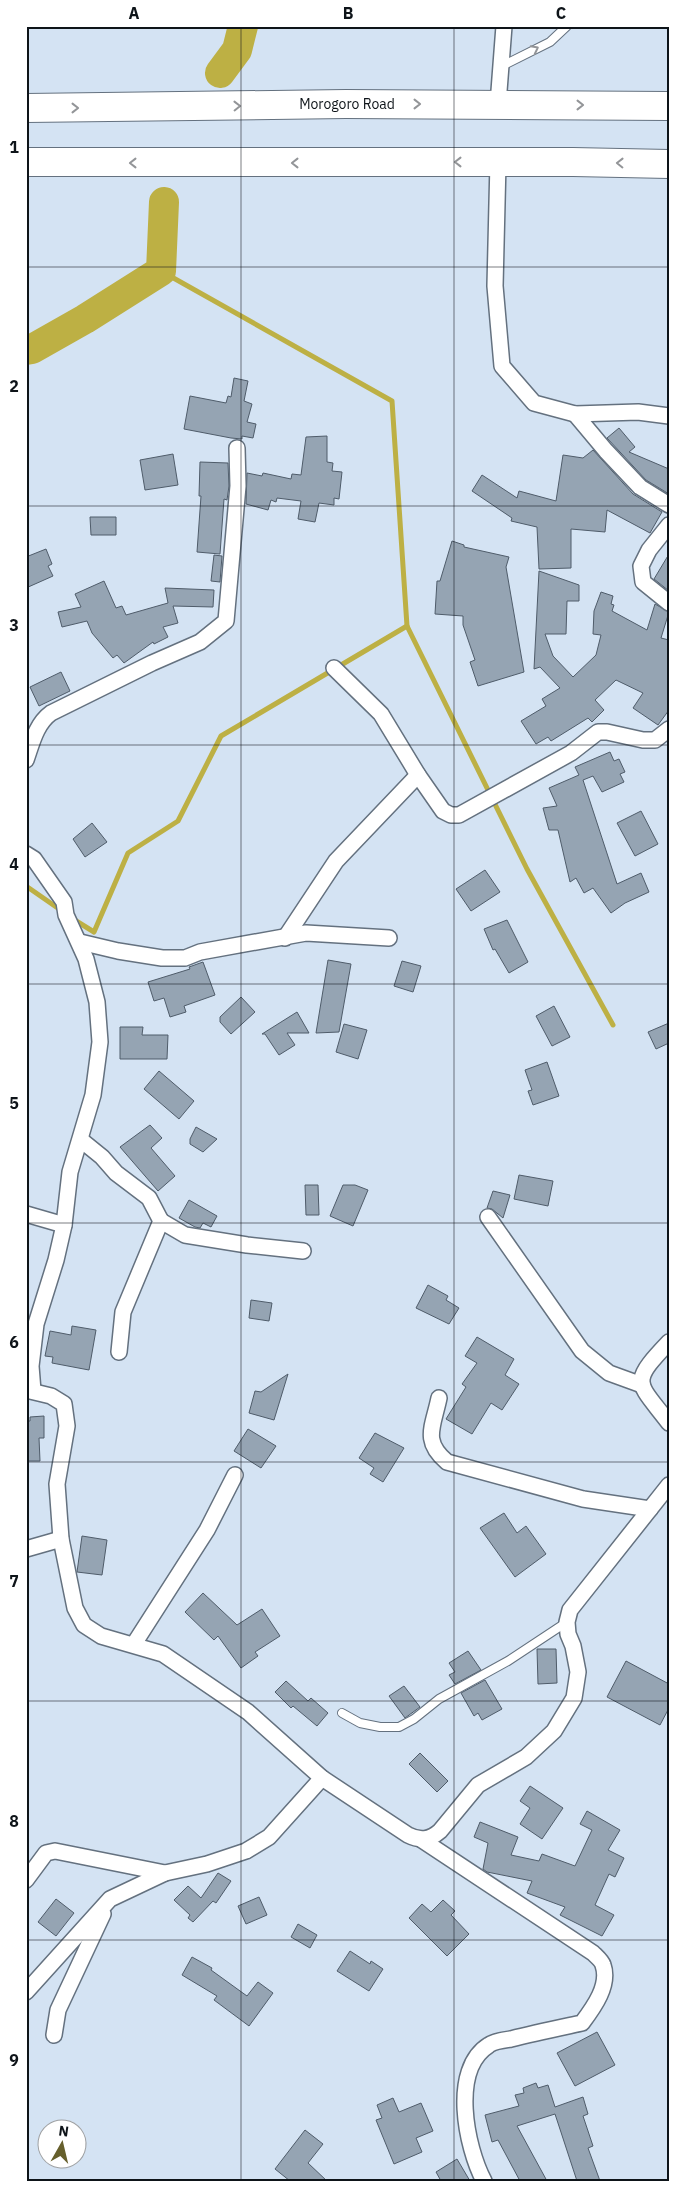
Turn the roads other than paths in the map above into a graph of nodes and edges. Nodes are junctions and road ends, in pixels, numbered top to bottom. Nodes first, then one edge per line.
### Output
1 (504, 26) edge
2 (567, 26) edge
3 (500, 67) junction
4 (498, 104) junction
5 (669, 106) edge
6 (26, 108) edge
7 (26, 162) edge
8 (498, 162) junction
9 (669, 164) edge
10 (575, 414) junction
11 (669, 416) edge
12 (237, 448) dead end
13 (669, 505) edge
14 (669, 525) edge
15 (669, 603) edge
16 (334, 668) dead end
17 (669, 729) edge
18 (26, 760) edge
19 (418, 775) junction
20 (26, 854) edge
21 (285, 938) junction
22 (389, 938) dead end
23 (80, 942) junction
24 (81, 1140) junction
25 (26, 1214) edge
26 (488, 1217) dead end
27 (161, 1221) junction
28 (64, 1225) junction
29 (304, 1251) dead end
30 (669, 1342) edge
31 (119, 1352) dead end
32 (642, 1385) junction
33 (30, 1390) edge
34 (439, 1398) dead end
35 (669, 1423) edge
36 (235, 1475) dead end
37 (669, 1485) edge
38 (650, 1509) junction
39 (61, 1539) junction
40 (26, 1549) edge
41 (567, 1622) junction
42 (134, 1644) junction
43 (342, 1713) dead end
44 (322, 1778) junction
45 (422, 1840) junction
46 (165, 1873) junction
47 (26, 1880) edge
48 (110, 1899) junction
49 (26, 1992) edge
50 (54, 2035) dead end
51 (484, 2181) edge

1 - 3 street
3 -> 2 lane
3 - 4 street
4 -> 5 highway, Morogoro Road
6 -> 4 highway, Morogoro Road
8 -> 7 highway
9 -> 8 highway
8 - 10 street
10 - 11 street
10 - 13 street
12 - 18 street
14 - 15 street
16 - 19 street
17 - 19 street
19 - 21 street
20 - 23 street
21 - 22 street
21 - 23 street
23 - 24 street
24 - 27 street
24 - 28 street
25 - 28 street
26 - 32 street
27 - 29 street
27 - 31 street
28 - 33 street
30 - 32 street
32 - 35 street
33 - 39 street
34 - 38 street
36 - 42 street
37 - 38 street
38 - 41 street
39 - 40 street
39 - 42 street
41 - 43 lane
41 - 45 street
42 - 44 street
44 - 45 street
44 - 46 street
45 - 51 street
46 - 47 street
46 - 48 street
48 - 49 street
48 - 50 street

